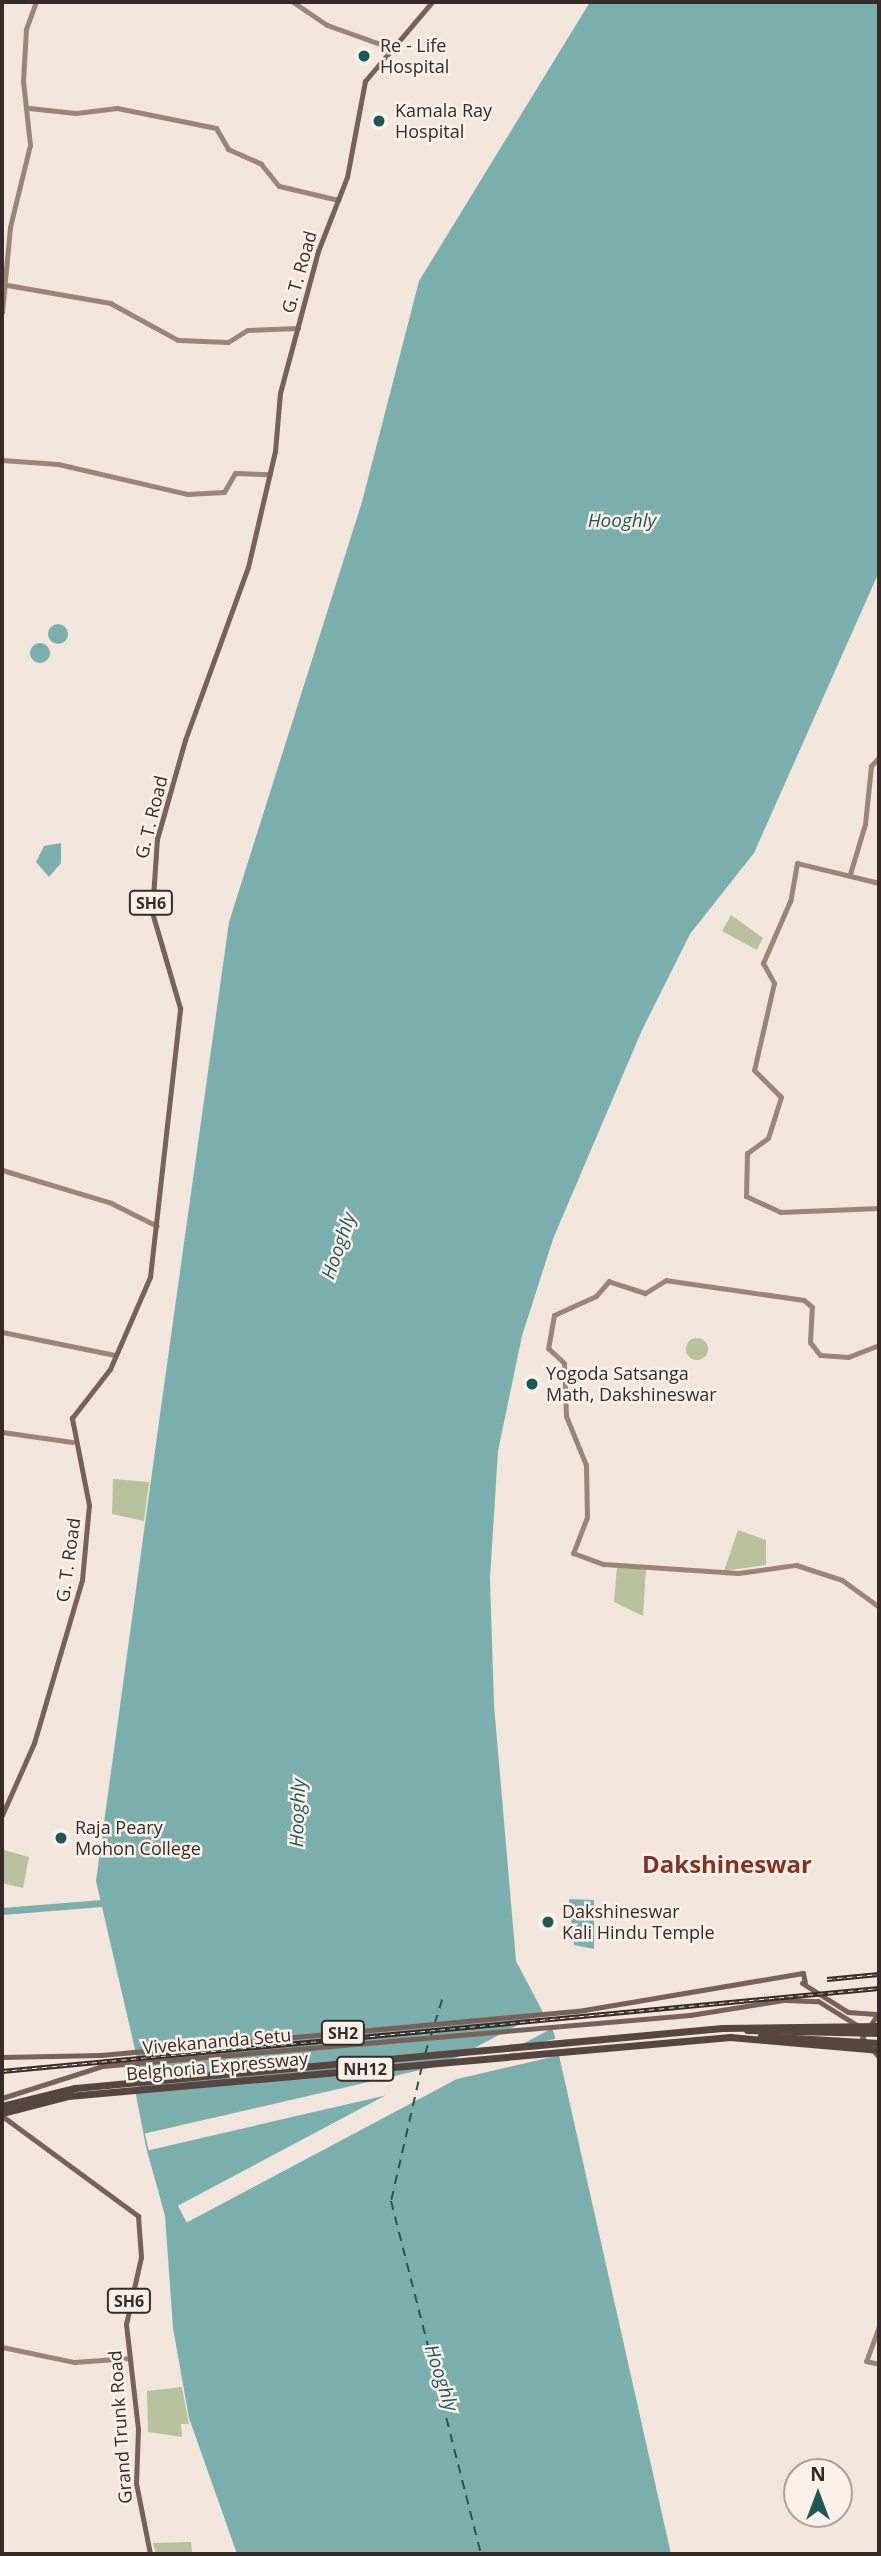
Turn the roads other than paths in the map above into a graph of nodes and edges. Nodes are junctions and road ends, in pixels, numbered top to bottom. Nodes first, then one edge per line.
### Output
1 (26, 2) edge
2 (293, 2) edge
3 (432, 2) edge
4 (35, 5) edge
5 (394, 49) junction
6 (29, 108) junction
7 (338, 200) junction
8 (7, 285) junction
9 (2, 312) edge
10 (298, 328) junction
11 (2, 460) edge
12 (270, 474) junction
13 (879, 757) edge
14 (850, 874) junction
15 (879, 883) edge
16 (2, 1170) edge
17 (879, 1208) edge
18 (157, 1226) junction
19 (2, 1332) edge
20 (879, 1346) edge
21 (115, 1355) junction
22 (2, 1432) edge
23 (72, 1442) junction
24 (879, 1607) edge
25 (2, 1815) edge
26 (820, 1998) junction
27 (879, 2014) edge
28 (879, 2026) edge
29 (722, 2028) junction
30 (862, 2031) junction
31 (879, 2033) edge
32 (730, 2037) junction
33 (879, 2043) edge
34 (879, 2050) edge
35 (3, 2056) edge
36 (879, 2057) edge
37 (2, 2098) edge
38 (2, 2106) edge
39 (2, 2115) edge
40 (879, 2326) edge
41 (2, 2347) edge
42 (130, 2358) junction
43 (879, 2364) edge
44 (150, 2554) edge

1 - 4 street
2 - 5 street
3 - 5 main road, G. T. Road / SH6
4 - 6 street
5 - 7 main road, G. T. Road / SH6
6 - 7 street
6 - 8 street
7 - 10 main road, G. T. Road / SH6
8 - 9 street
8 - 10 street
10 - 12 main road, G. T. Road / SH6
11 - 12 street
12 - 18 main road, G. T. Road / SH6
13 - 14 street
14 - 15 street
14 - 17 street
16 - 18 street
18 - 21 main road, G. T. Road / SH6
19 - 21 street
20 - 24 street
21 - 23 main road, G. T. Road / SH6
22 - 23 street
23 - 25 main road, G. T. Road / SH6
26 - 27 main road, SH2
26 - 30 main road, SH2
26 - 35 main road, Vivekananda Setu / SH2
26 - 37 main road, Vivekananda Setu / SH2
27 - 30 main road, SH2
28 - 29 highway, NH12, bridge
29 - 31 highway, bridge
29 - 38 highway, Belghoria Expressway / NH12
30 - 36 main road, SH2
32 - 33 highway, NH12, bridge
32 - 34 highway, bridge
32 - 39 highway, Belghoria Expressway / NH12
39 - 42 main road, Grand Trunk Road / SH6
40 - 43 street
41 - 42 street
42 - 44 main road, Grand Trunk Road / SH6

